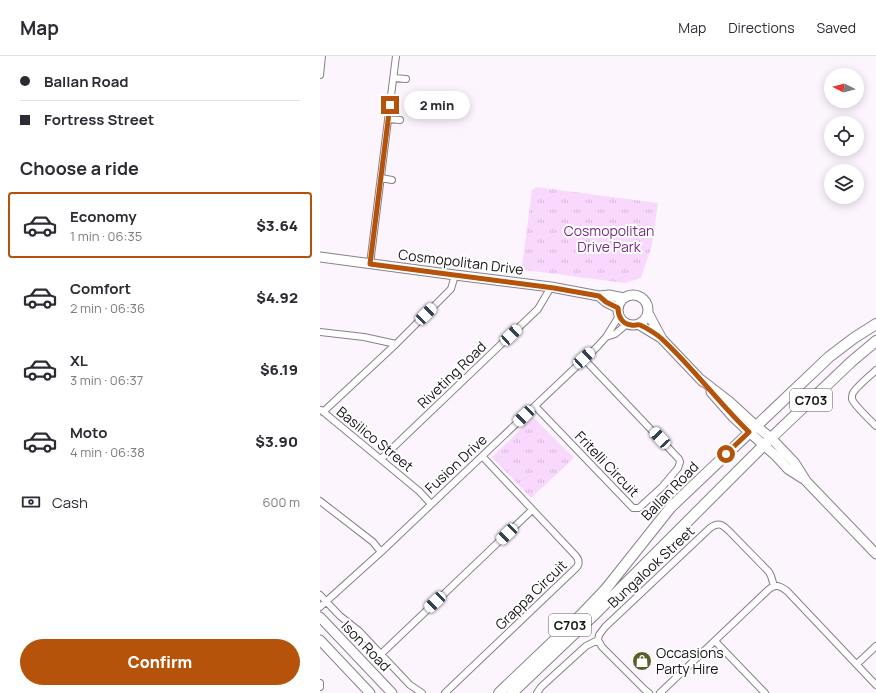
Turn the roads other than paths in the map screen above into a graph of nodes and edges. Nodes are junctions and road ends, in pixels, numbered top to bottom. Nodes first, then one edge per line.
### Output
1 (322, 56) edge
2 (396, 56) edge
3 (320, 75) edge
4 (394, 78) junction
5 (406, 79) dead end
6 (388, 119) junction
7 (400, 120) dead end
8 (381, 178) junction
9 (392, 180) dead end
10 (320, 257) edge
11 (370, 264) junction
12 (455, 275) junction
13 (551, 287) junction
14 (599, 296) junction
15 (624, 298) junction
16 (618, 312) junction
17 (648, 313) junction
18 (627, 324) junction
19 (638, 324) junction
20 (876, 324) edge
21 (320, 332) edge
22 (606, 337) junction
23 (662, 339) junction
24 (876, 341) edge
25 (396, 344) junction
26 (584, 358) junction
27 (876, 370) edge
28 (699, 378) junction
29 (535, 406) junction
30 (322, 410) edge
31 (876, 426) edge
32 (752, 429) junction
33 (771, 438) junction
34 (764, 445) junction
35 (482, 456) junction
36 (381, 459) junction
37 (806, 481) junction
38 (320, 501) edge
39 (431, 504) junction
40 (532, 510) junction
41 (381, 552) junction
42 (876, 554) edge
43 (774, 586) junction
44 (320, 595) edge
45 (326, 601) junction
46 (320, 606) edge
47 (320, 617) edge
48 (320, 640) edge
49 (598, 640) junction
50 (715, 641) junction
51 (876, 646) edge
52 (381, 654) junction
53 (857, 664) junction
54 (320, 683) edge
55 (876, 685) edge
56 (320, 687) edge
57 (370, 693) edge
58 (392, 693) edge
59 (422, 693) edge
60 (445, 693) edge
61 (499, 693) edge
62 (512, 693) edge
63 (537, 693) edge
64 (649, 693) edge
65 (660, 693) edge
66 (765, 693) edge

1 - 3 street
2 - 4 street
4 - 5 street
4 - 6 street
6 - 7 street
6 - 8 street
8 - 9 street
8 - 11 street
10 - 11 street, Cosmopolitan Drive
11 - 12 street, Cosmopolitan Drive
12 - 13 street, Cosmopolitan Drive
12 - 25 street
13 - 14 street, Cosmopolitan Drive
13 - 36 street, Riveting Road
14 - 15 street, Cosmopolitan Drive
14 - 16 street, Cosmopolitan Drive
15 - 16 street
15 - 17 street
16 - 18 street
16 - 22 street, Fusion Drive
17 - 19 street
17 - 23 street
18 - 19 street
18 - 22 street, Fusion Drive
19 - 23 street
20 - 32 main road, Ballan Road / C703
21 - 25 street
22 - 26 street, Fusion Drive
23 - 28 street
24 - 33 main road, C703
25 - 30 street
26 - 29 street, Fusion Drive
26 - 29 street, Fritelli Circuit
27 - 31 street
28 - 32 street
28 - 32 street
29 - 35 street, Fusion Drive
30 - 36 street, Basilico Street
32 - 33 street
32 - 34 street
32 - 61 main road, Ballan Road / C703
33 - 34 main road, C703
33 - 37 street
34 - 37 street
34 - 62 main road, C703
35 - 39 street, Fusion Drive
35 - 40 street, Grappa Circuit
36 - 39 street, Basilico Street
37 - 42 street
38 - 41 street
39 - 41 street, Fusion Drive
40 - 52 street
40 - 60 street, Grappa Circuit
41 - 45 street, Fusion Drive
43 - 49 street, Bungalook Street
43 - 50 street
43 - 53 street
44 - 45 street
45 - 46 street, Fusion Drive
45 - 52 street
47 - 58 street, Ison Road
48 - 57 street, Ison Road
49 - 63 street
49 - 64 street
50 - 65 street
50 - 66 street
51 - 53 street
52 - 59 street
53 - 55 street
54 - 56 street

